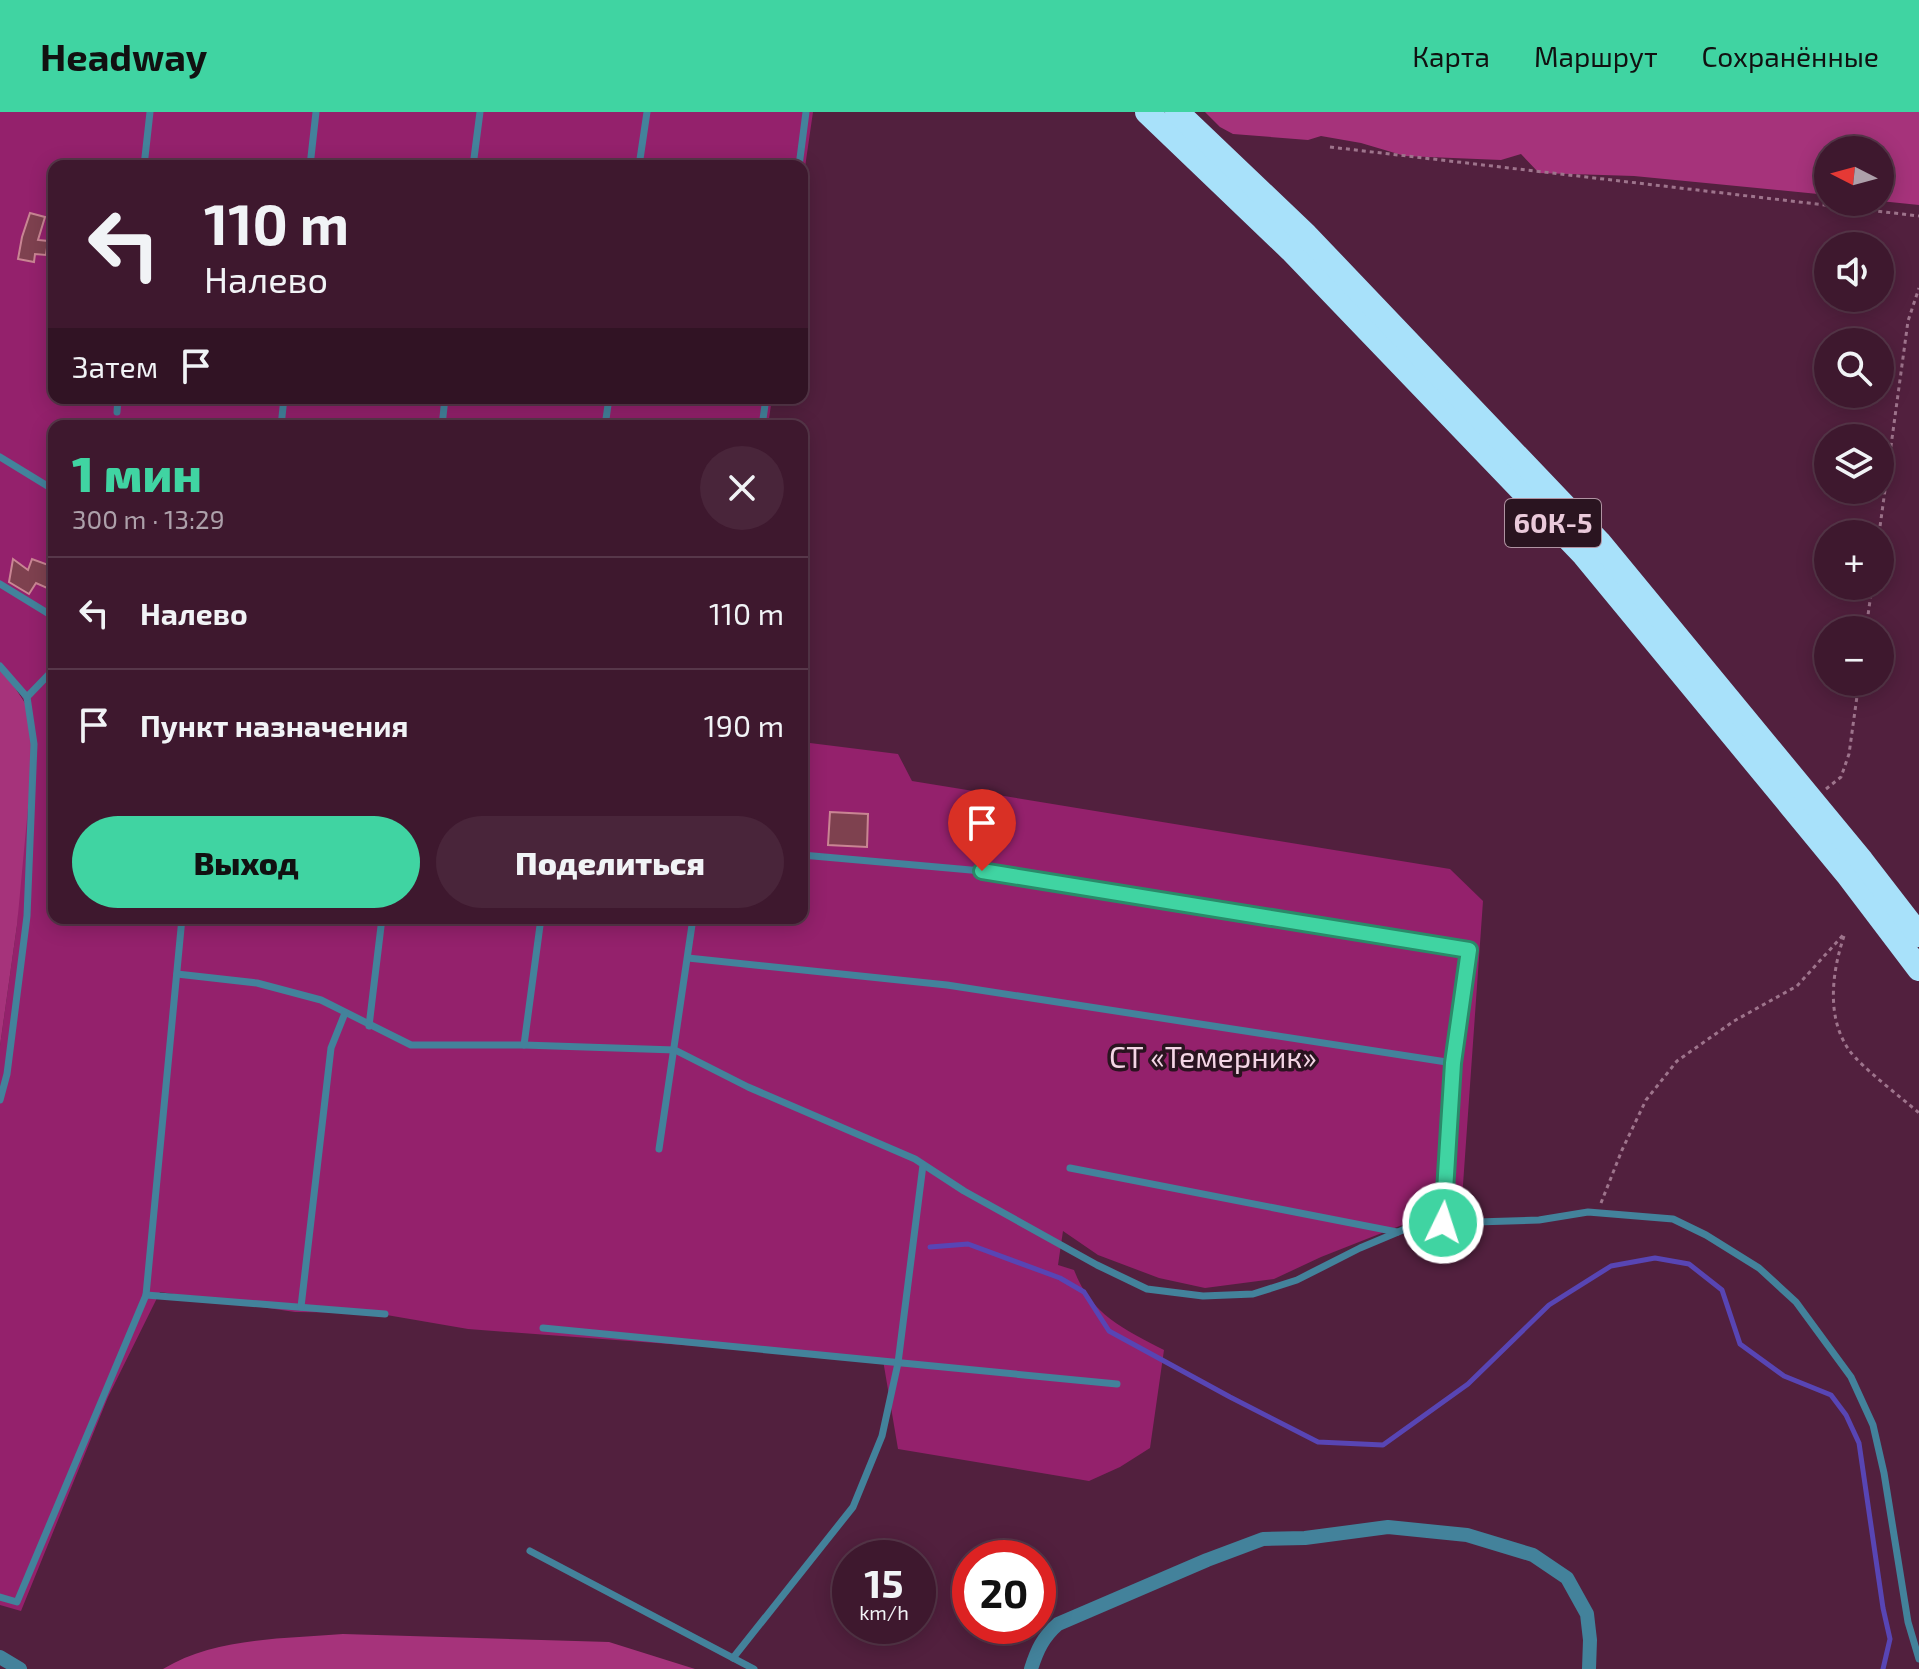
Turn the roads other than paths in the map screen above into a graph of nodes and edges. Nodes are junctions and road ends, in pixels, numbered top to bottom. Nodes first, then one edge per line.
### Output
1 (150, 112) edge
2 (316, 112) edge
3 (480, 112) edge
4 (647, 112) edge
5 (806, 112) edge
6 (1147, 112) edge
7 (1177, 112) edge
8 (145, 160) edge
9 (311, 160) edge
10 (474, 160) edge
11 (640, 160) edge
12 (800, 160) edge
13 (118, 404) edge
14 (117, 412) dead end
15 (0, 457) edge
16 (48, 486) edge
17 (0, 584) edge
18 (48, 613) edge
19 (0, 666) edge
20 (48, 675) edge
21 (27, 697) junction
22 (808, 856) edge
23 (181, 924) edge
24 (381, 924) edge
25 (540, 924) edge
26 (692, 924) edge
27 (1919, 935) edge
28 (688, 958) junction
29 (1919, 969) edge
30 (177, 974) junction
31 (345, 1013) junction
32 (369, 1026) junction
33 (524, 1045) junction
34 (675, 1050) junction
35 (1453, 1063) junction
36 (0, 1100) edge
37 (659, 1149) dead end
38 (923, 1165) junction
39 (1070, 1168) dead end
40 (1443, 1223) junction
41 (1399, 1232) junction
42 (146, 1295) junction
43 (301, 1307) junction
44 (385, 1314) dead end
45 (543, 1328) dead end
46 (898, 1363) junction
47 (1117, 1384) dead end
48 (530, 1551) dead end
49 (0, 1597) edge
50 (0, 1657) edge
51 (733, 1658) junction
52 (1919, 1659) edge
53 (20, 1669) edge
54 (754, 1669) edge
55 (1031, 1669) edge
56 (1589, 1669) edge

1 - 8 lane
2 - 9 lane
3 - 10 lane
4 - 11 lane
5 - 12 lane
6 - 29 highway, 60К-5
7 - 27 highway, 60К-5
13 - 14 lane
15 - 16 lane
17 - 18 lane
19 - 21 lane
20 - 21 lane
21 - 36 lane
22 - 35 lane
23 - 30 lane
24 - 32 lane
25 - 33 lane
26 - 28 lane
28 - 34 lane
28 - 35 lane
30 - 31 lane
30 - 42 lane
31 - 32 lane
31 - 43 lane
32 - 33 lane
33 - 34 lane
34 - 37 lane
34 - 38 lane
35 - 40 lane
38 - 41 lane
38 - 46 lane
39 - 41 lane
40 - 41 lane
40 - 52 lane
42 - 43 lane
42 - 49 lane
43 - 44 lane
45 - 46 lane
46 - 47 lane
46 - 51 lane
48 - 51 lane
50 - 53 street
51 - 54 lane
55 - 56 street

